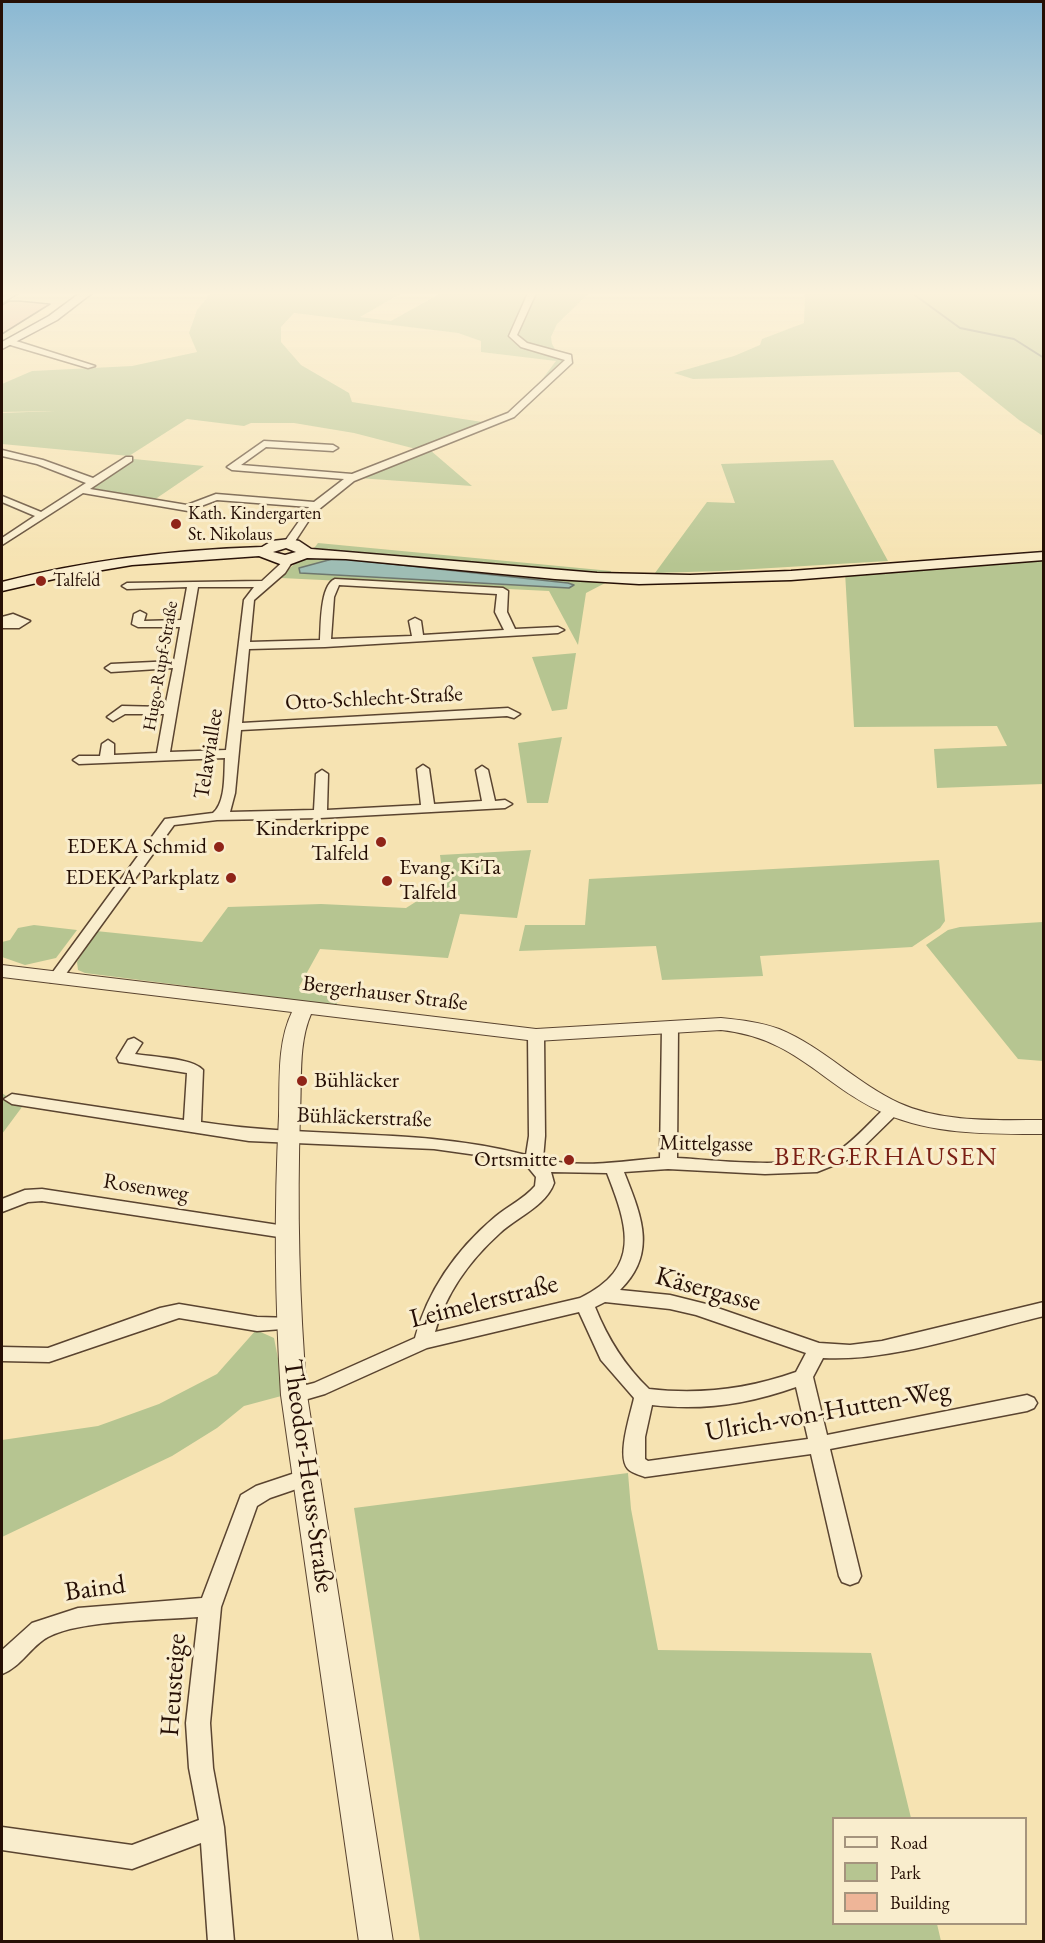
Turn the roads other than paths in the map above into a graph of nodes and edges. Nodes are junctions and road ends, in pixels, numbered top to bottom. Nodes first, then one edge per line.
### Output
1 (547, 384) edge
2 (333, 448) dead end
3 (2, 453) edge
4 (129, 459) dead end
5 (353, 477) junction
6 (94, 482) junction
7 (82, 490) junction
8 (2, 499) edge
9 (318, 505) junction
10 (44, 516) junction
11 (2, 542) edge
12 (288, 544) junction
13 (304, 553) junction
14 (269, 555) junction
15 (1044, 556) edge
16 (289, 559) junction
17 (277, 574) junction
18 (193, 584) junction
19 (265, 584) junction
20 (127, 586) dead end
21 (2, 587) edge
22 (140, 614) dead end
23 (415, 621) dead end
24 (187, 623) junction
25 (558, 630) dead end
26 (511, 634) junction
27 (418, 639) junction
28 (325, 644) junction
29 (243, 646) junction
30 (180, 664) junction
31 (111, 668) dead end
32 (172, 711) junction
33 (514, 714) dead end
34 (113, 717) dead end
35 (236, 727) junction
36 (108, 744) dead end
37 (233, 754) junction
38 (163, 756) junction
39 (111, 759) junction
40 (79, 760) dead end
41 (423, 769) dead end
42 (482, 770) dead end
43 (322, 774) dead end
44 (489, 804) junction
45 (506, 804) dead end
46 (429, 808) junction
47 (320, 814) junction
48 (217, 816) junction
49 (2, 971) edge
50 (55, 979) junction
51 (303, 1009) junction
52 (670, 1027) junction
53 (536, 1035) junction
54 (134, 1043) dead end
55 (12, 1099) dead end
56 (894, 1109) junction
57 (1044, 1127) edge
58 (192, 1128) junction
59 (287, 1138) junction
60 (534, 1163) junction
61 (668, 1163) junction
62 (614, 1168) junction
63 (2, 1206) edge
64 (285, 1232) junction
65 (603, 1295) junction
66 (585, 1304) junction
67 (1044, 1309) edge
68 (287, 1323) junction
69 (423, 1342) junction
70 (818, 1350) junction
71 (2, 1354) edge
72 (803, 1377) junction
73 (294, 1395) junction
74 (644, 1396) junction
75 (1027, 1403) dead end
76 (818, 1445) junction
77 (307, 1477) junction
78 (850, 1576) dead end
79 (210, 1607) junction
80 (2, 1664) edge
81 (212, 1827) junction
82 (2, 1839) edge
83 (221, 1916) junction
84 (212, 1941) edge
85 (221, 1941) edge
86 (376, 1941) edge

1 - 5 street
2 - 5 street
3 - 6 street
4 - 6 street
5 - 9 street
6 - 7 street
7 - 9 street
7 - 10 street
8 - 10 street
9 - 12 street
10 - 11 street
12 - 13 main road
12 - 14 main road
13 - 15 main road
13 - 16 main road
14 - 16 main road
14 - 17 street
14 - 21 main road
16 - 17 street, Telawiallee
17 - 19 street, Telawiallee
18 - 19 street, Hugo-Rupf-Straße
18 - 20 street, Hugo-Rupf-Straße
18 - 24 street, Hugo-Rupf-Straße
19 - 29 street, Telawiallee
22 - 24 street
23 - 27 street
24 - 30 street, Hugo-Rupf-Straße
25 - 26 street
26 - 27 street
26 - 28 street
27 - 28 street
28 - 29 street
29 - 35 street, Telawiallee
30 - 31 street
30 - 32 street, Hugo-Rupf-Straße
32 - 34 street
32 - 38 street, Hugo-Rupf-Straße
33 - 35 street, Otto-Schlecht-Straße
35 - 37 street, Telawiallee
36 - 39 street
37 - 38 street, Hugo-Rupf-Straße
37 - 48 street, Telawiallee
38 - 39 street
39 - 40 street
41 - 46 street
42 - 44 street
43 - 47 street
44 - 45 street
44 - 46 street
46 - 47 street
47 - 48 street
48 - 50 street, Telawiallee
49 - 50 street, Bergerhauser Straße
50 - 51 street, Bergerhauser Straße
51 - 53 street, Bergerhauser Straße
51 - 59 street, Theodor-Heuss-Straße
52 - 53 street, Bergerhauser Straße
52 - 56 street, Bergerhauser Straße
52 - 61 street
53 - 60 street
54 - 58 street
55 - 58 street, Bühläckerstraße
56 - 57 street, Bergerhauser Straße
56 - 61 street, Mittelgasse
58 - 59 street, Bühläckerstraße
59 - 60 street, Bühläckerstraße
59 - 64 street, Theodor-Heuss-Straße
60 - 62 street, Mittelgasse
60 - 69 street
61 - 62 street, Mittelgasse
62 - 65 street
63 - 64 street, Rosenweg
64 - 68 street, Theodor-Heuss-Straße
65 - 66 street
65 - 70 street, Käsergasse
66 - 69 street, Leimelerstraße
66 - 74 street, Leimelerstraße
67 - 70 street, Käsergasse
68 - 71 street
68 - 73 street, Theodor-Heuss-Straße
69 - 73 street, Leimelerstraße
70 - 72 street
72 - 74 street
72 - 76 street
73 - 77 street, Theodor-Heuss-Straße
74 - 76 street, Ulrich-von-Hutten-Weg
75 - 76 street, Ulrich-von-Hutten-Weg
76 - 78 street
77 - 79 street, Heusteige
77 - 86 street, Theodor-Heuss-Straße
79 - 80 street, Baind
79 - 81 street, Heusteige
81 - 82 street
81 - 83 street, Heusteige
83 - 84 street, Heusteige
83 - 85 street

